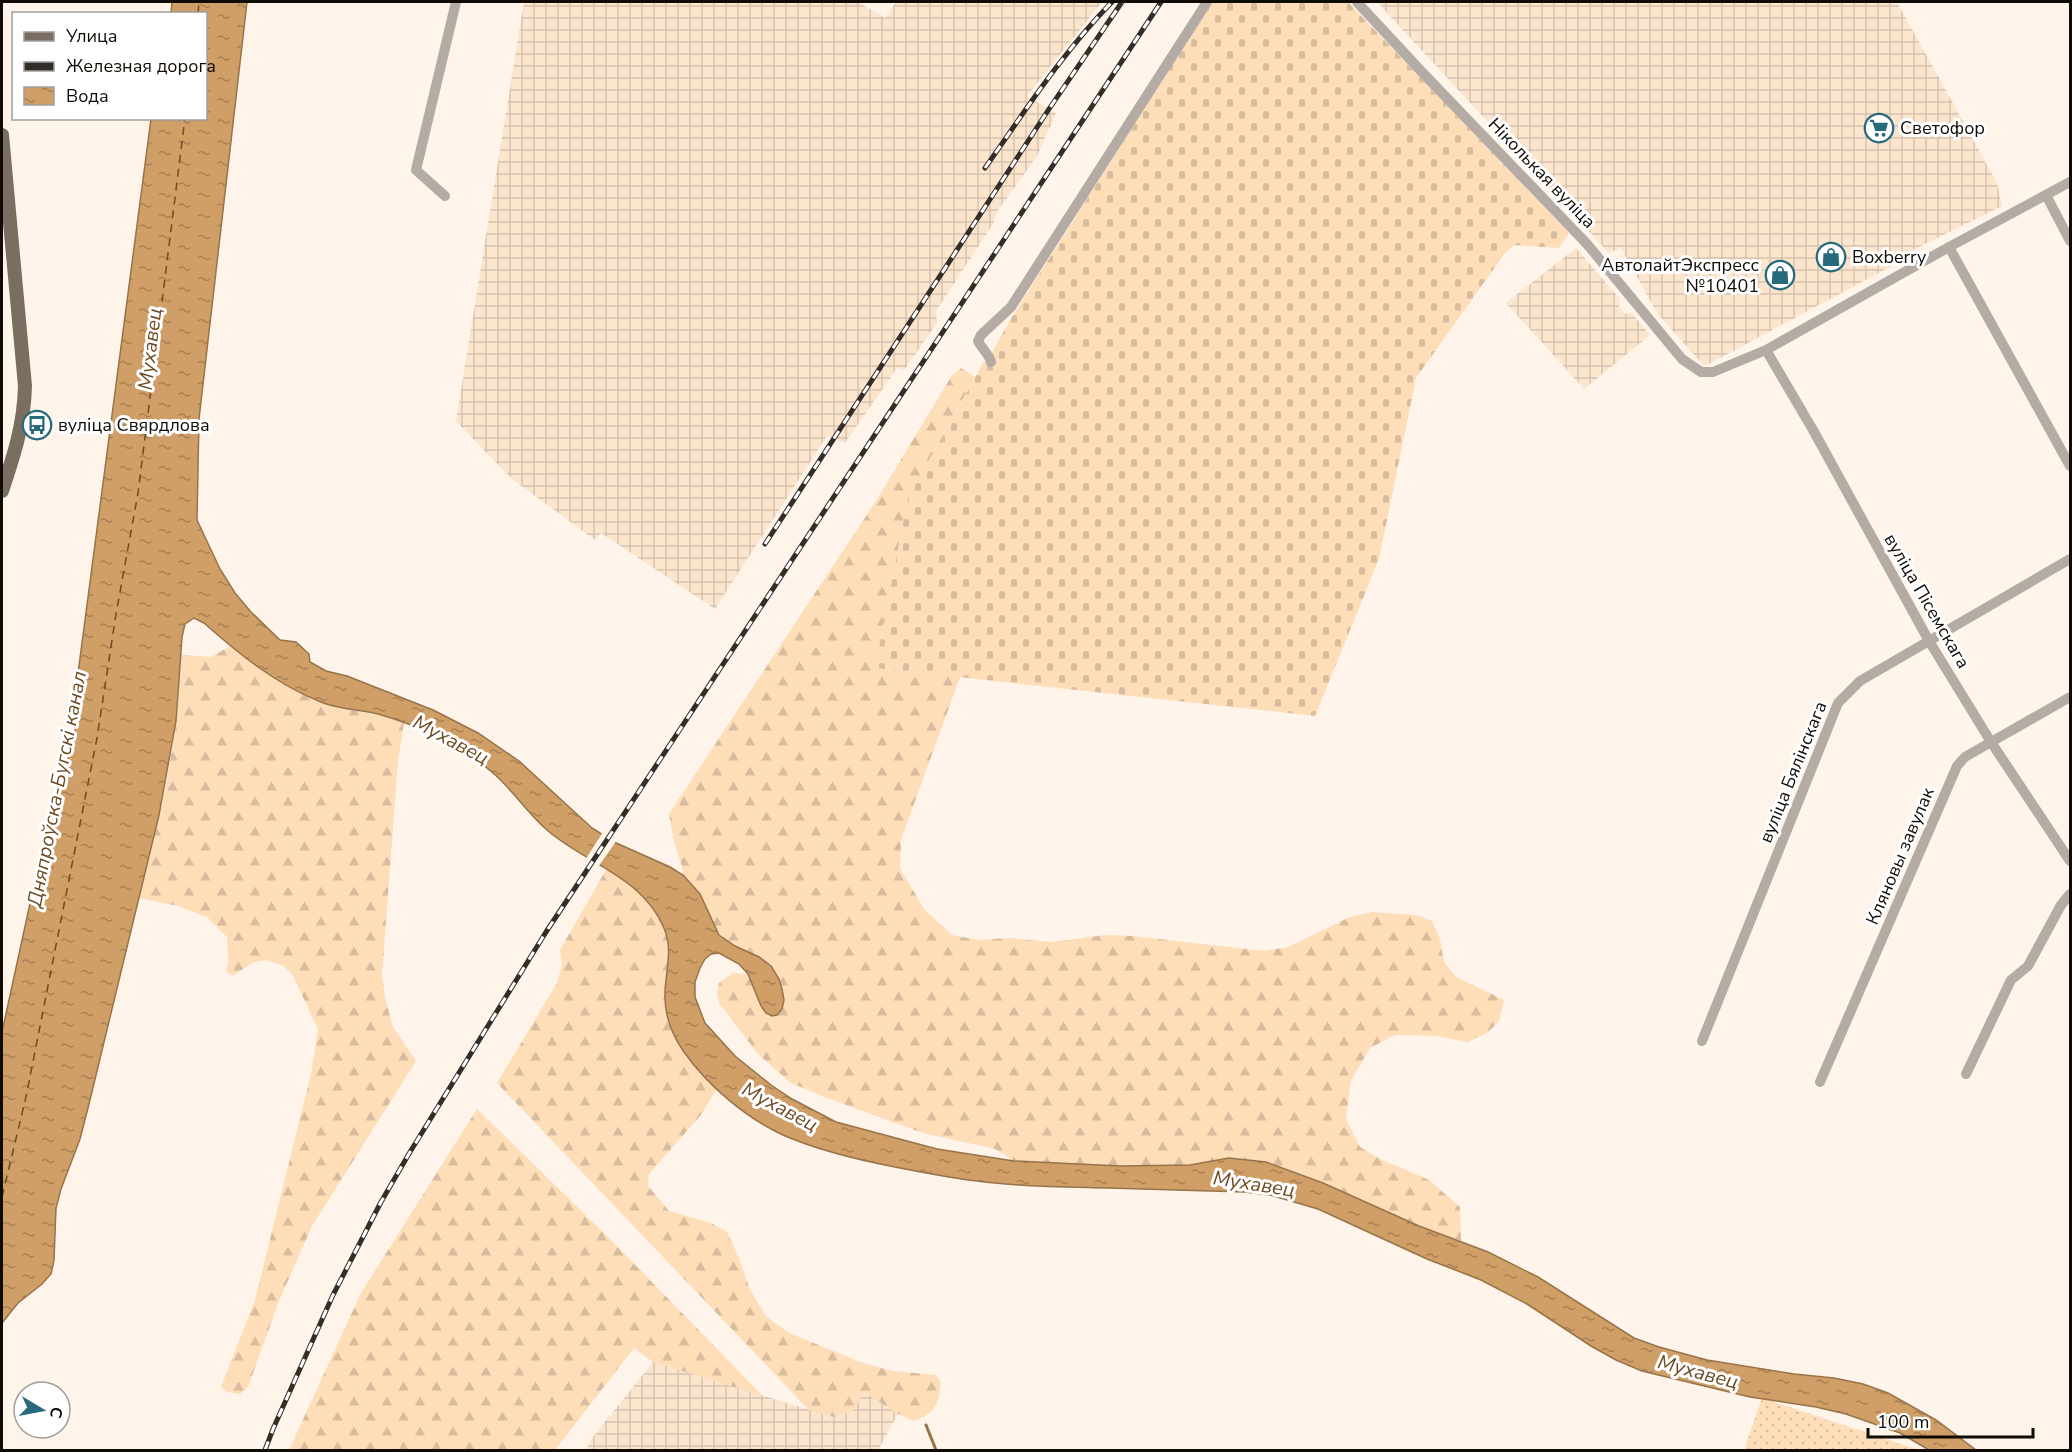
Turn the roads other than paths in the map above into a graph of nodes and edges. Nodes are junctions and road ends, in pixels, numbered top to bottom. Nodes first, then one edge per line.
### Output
1 (456, 2) edge
2 (1207, 2) edge
3 (1357, 2) edge
4 (2, 135) edge
5 (2070, 182) edge
6 (2046, 195) junction
7 (445, 196) dead end
8 (2070, 241) edge
9 (1949, 247) junction
10 (7, 263) edge
11 (1766, 350) junction
12 (991, 362) dead end
13 (2067, 452) edge
14 (2070, 466) edge
15 (2, 491) edge
16 (2070, 559) edge
17 (1929, 641) junction
18 (2070, 697) edge
19 (1991, 742) junction
20 (2070, 861) edge
21 (2070, 894) edge
22 (1702, 1041) dead end
23 (1966, 1074) dead end
24 (1820, 1082) dead end

1 - 7 street
2 - 12 street
3 - 11 street, Ніколькая вуліца
4 - 10 main road
5 - 6 street, Ніколькая вуліца
6 - 8 street
6 - 9 street, Ніколькая вуліца
9 - 11 street, Ніколькая вуліца
9 - 13 street
10 - 15 main road
11 - 17 street, вуліца Пісемскага
13 - 14 street
16 - 17 street, вуліца Бялінскага
17 - 19 street, вуліца Пісемскага
17 - 22 street, вуліца Бялінскага
18 - 19 street, Кляновы завулак
19 - 20 street, вуліца Пісемскага
19 - 24 street, Кляновы завулак
21 - 23 street

